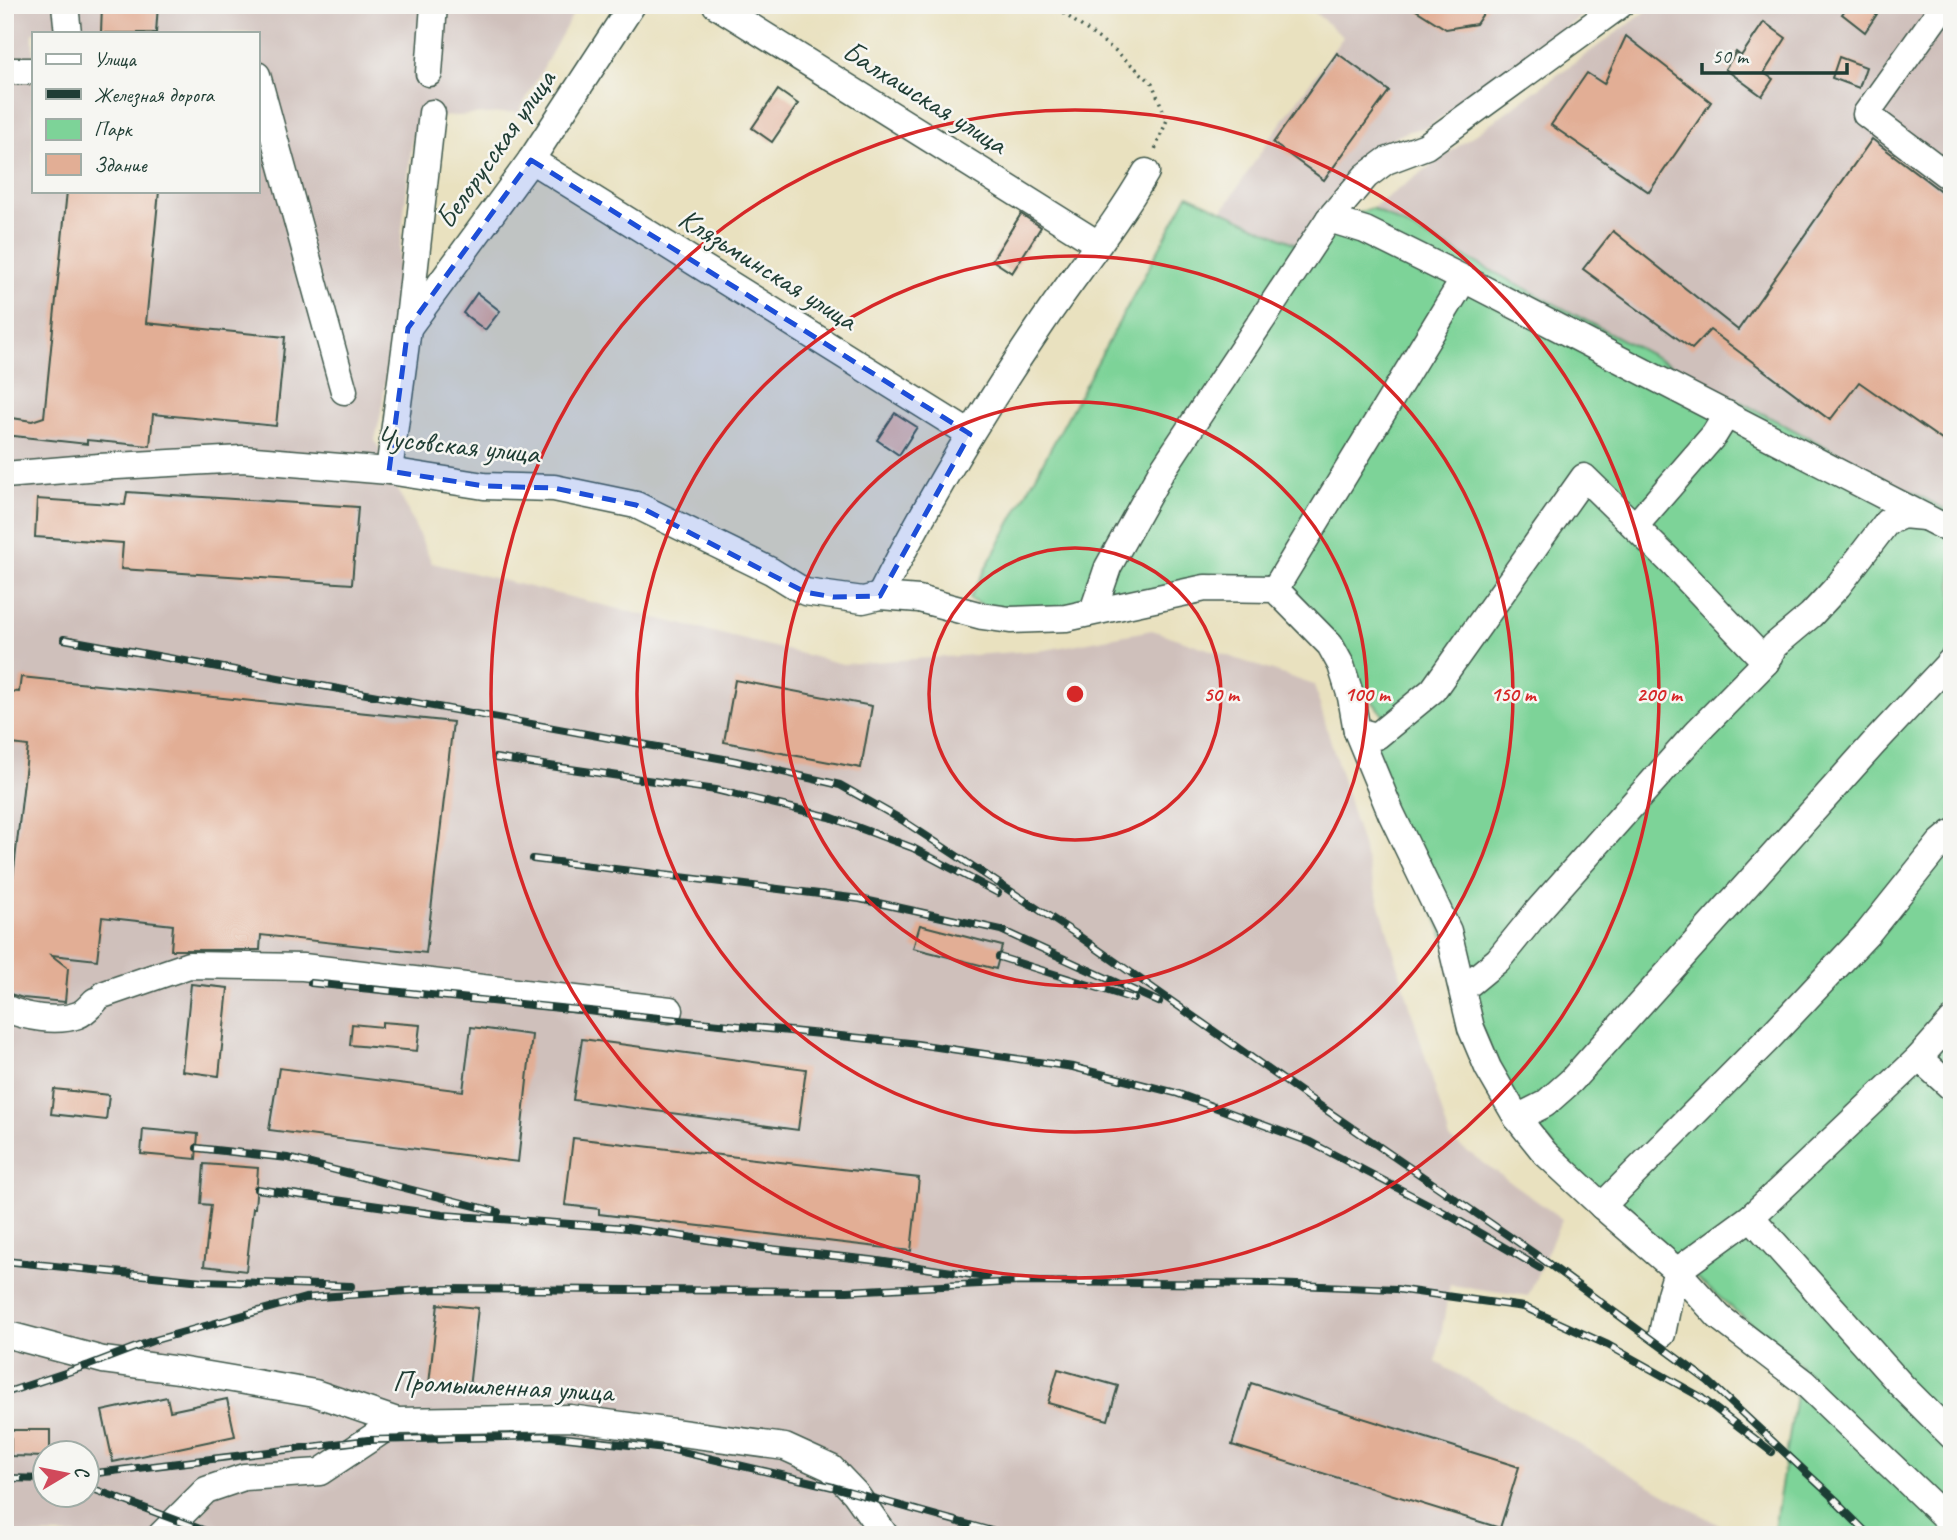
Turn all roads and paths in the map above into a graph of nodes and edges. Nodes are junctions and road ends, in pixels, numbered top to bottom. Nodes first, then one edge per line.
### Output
1 (65, 5) edge
2 (435, 5) edge
3 (632, 5) edge
4 (716, 5) edge
5 (1052, 5) edge
6 (1620, 5) edge
7 (1944, 5) edge
8 (68, 32) edge
9 (5, 71) edge
10 (32, 71) edge
11 (429, 74) dead end
12 (259, 82) edge
13 (432, 113) dead end
14 (531, 160) junction
15 (1146, 172) joint
16 (1952, 179) edge
17 (1329, 219) junction
18 (1098, 244) junction
19 (1464, 279) junction
20 (408, 328) junction
21 (344, 391) dead end
22 (1727, 414) junction
23 (970, 434) junction
24 (389, 471) junction
25 (5, 475) edge
26 (1924, 517) junction
27 (1635, 526) junction
28 (1952, 531) edge
29 (1275, 589) junction
30 (880, 596) junction
31 (1093, 611) junction
32 (1952, 660) edge
33 (1766, 662) junction
34 (1357, 731) junction
35 (1952, 833) edge
36 (1461, 984) junction
37 (5, 1008) edge
38 (670, 1010) dead end
39 (1952, 1021) edge
40 (1919, 1058) junction
41 (1952, 1088) edge
42 (1517, 1118) junction
43 (1602, 1206) junction
44 (1751, 1217) junction
45 (1677, 1271) junction
46 (5, 1334) edge
47 (1662, 1334) dead end
48 (397, 1421) junction
49 (1952, 1436) edge
50 (1952, 1524) edge
51 (161, 1535) edge
52 (885, 1535) edge

1 - 8 street
2 - 11 street
3 - 14 street, Белорусская улица
4 - 18 street, Балхашская улица
5 - 15 path
6 - 17 street
7 - 16 street
9 - 10 street
12 - 21 street
13 - 20 street
14 - 20 street, Белорусская улица
14 - 23 street, Клязьминская улица
15 - 18 street
17 - 19 street
17 - 31 street
18 - 23 street
19 - 22 street
19 - 29 street
20 - 24 street
22 - 26 street
22 - 27 street
23 - 30 street
24 - 25 street, Чусовская улица
24 - 30 street, Чусовская улица
26 - 28 street
26 - 33 street
27 - 33 street
27 - 34 street
29 - 31 street, Чусовская улица
29 - 34 street
30 - 31 street, Чусовская улица
32 - 42 street
33 - 36 street
34 - 36 street
35 - 43 street
36 - 42 street
37 - 38 street
39 - 40 street
40 - 41 street
40 - 44 street
42 - 43 street
43 - 45 street
44 - 45 street
44 - 49 street
45 - 47 street
45 - 50 street
46 - 48 street, Промышленная улица
48 - 51 street
48 - 52 street, Промышленная улица

